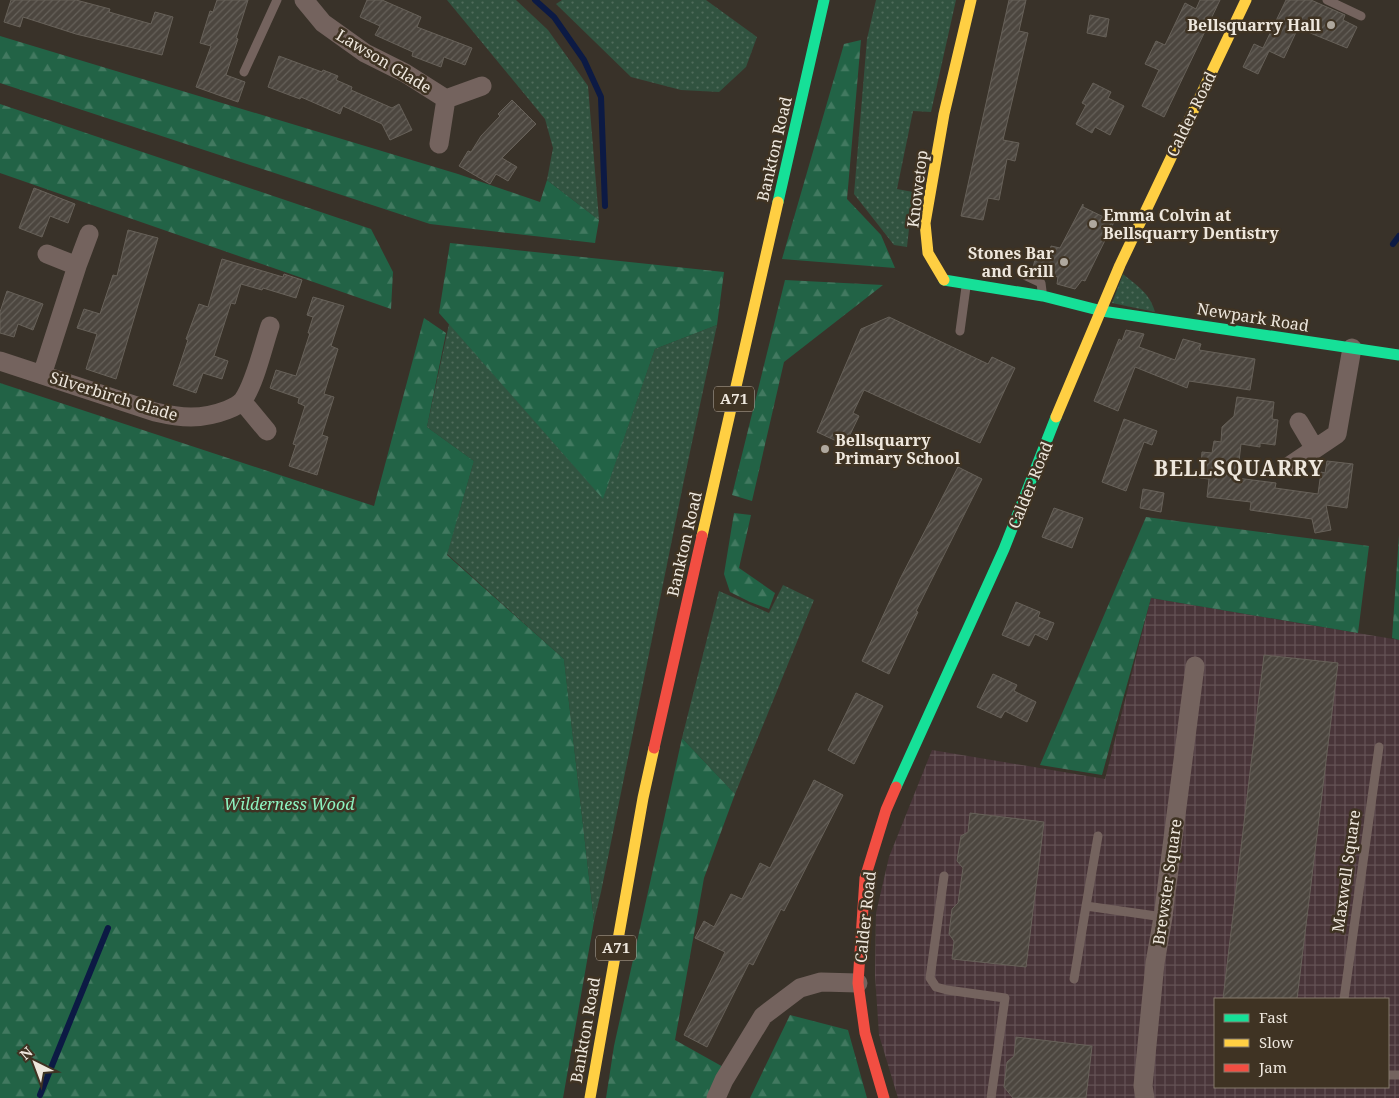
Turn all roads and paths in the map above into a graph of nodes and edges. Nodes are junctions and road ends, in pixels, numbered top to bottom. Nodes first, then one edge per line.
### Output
1 (277, 0) edge
2 (304, 0) edge
3 (824, 0) edge
4 (971, 0) edge
5 (1246, 0) edge
6 (1327, 0) edge
7 (1361, 16) dead end
8 (244, 72) dead end
9 (482, 86) dead end
10 (446, 99) junction
11 (438, 144) dead end
12 (89, 234) dead end
13 (47, 254) dead end
14 (77, 266) junction
15 (1026, 276) dead end
16 (966, 284) junction
17 (1043, 296) junction
18 (1102, 311) junction
19 (270, 326) dead end
20 (960, 331) dead end
21 (1352, 348) junction
22 (1399, 356) edge
23 (0, 361) edge
24 (42, 375) junction
25 (242, 401) junction
26 (1299, 422) dead end
27 (267, 431) dead end
28 (1315, 449) junction
29 (1288, 467) dead end
30 (1195, 666) dead end
31 (1378, 747) dead end
32 (1098, 836) dead end
33 (944, 876) dead end
34 (1086, 906) junction
35 (1163, 917) junction
36 (1074, 979) dead end
37 (858, 982) junction
38 (1344, 998) edge
39 (590, 1098) edge
40 (716, 1098) edge
41 (884, 1098) edge
42 (991, 1098) edge
43 (1145, 1098) edge

1 - 8 lane
2 - 10 street, Lawson Glade
3 - 39 street, Bankton Road / A71
4 - 16 street, Knowetop
5 - 18 street, Calder Road
6 - 7 lane
9 - 10 street, Lawson Glade
10 - 11 street, Lawson Glade
12 - 14 street, Silverbirch Glade
13 - 14 street
14 - 24 street, Silverbirch Glade
15 - 17 lane
16 - 17 street, Knowetop
16 - 20 lane
17 - 18 street, Knowetop
18 - 21 street, Newpark Road
18 - 37 street, Calder Road
19 - 25 street
21 - 22 street, Newpark Road
21 - 28 street
23 - 24 street, Silverbirch Glade
24 - 25 street, Silverbirch Glade
25 - 27 street
26 - 28 street
28 - 29 street
30 - 35 street, Brewster Square
31 - 38 lane, Maxwell Square
32 - 34 lane
33 - 42 lane
34 - 35 lane
34 - 36 lane
35 - 43 street, Brewster Square
37 - 40 street, Calder Road
37 - 41 street, Calder Road

